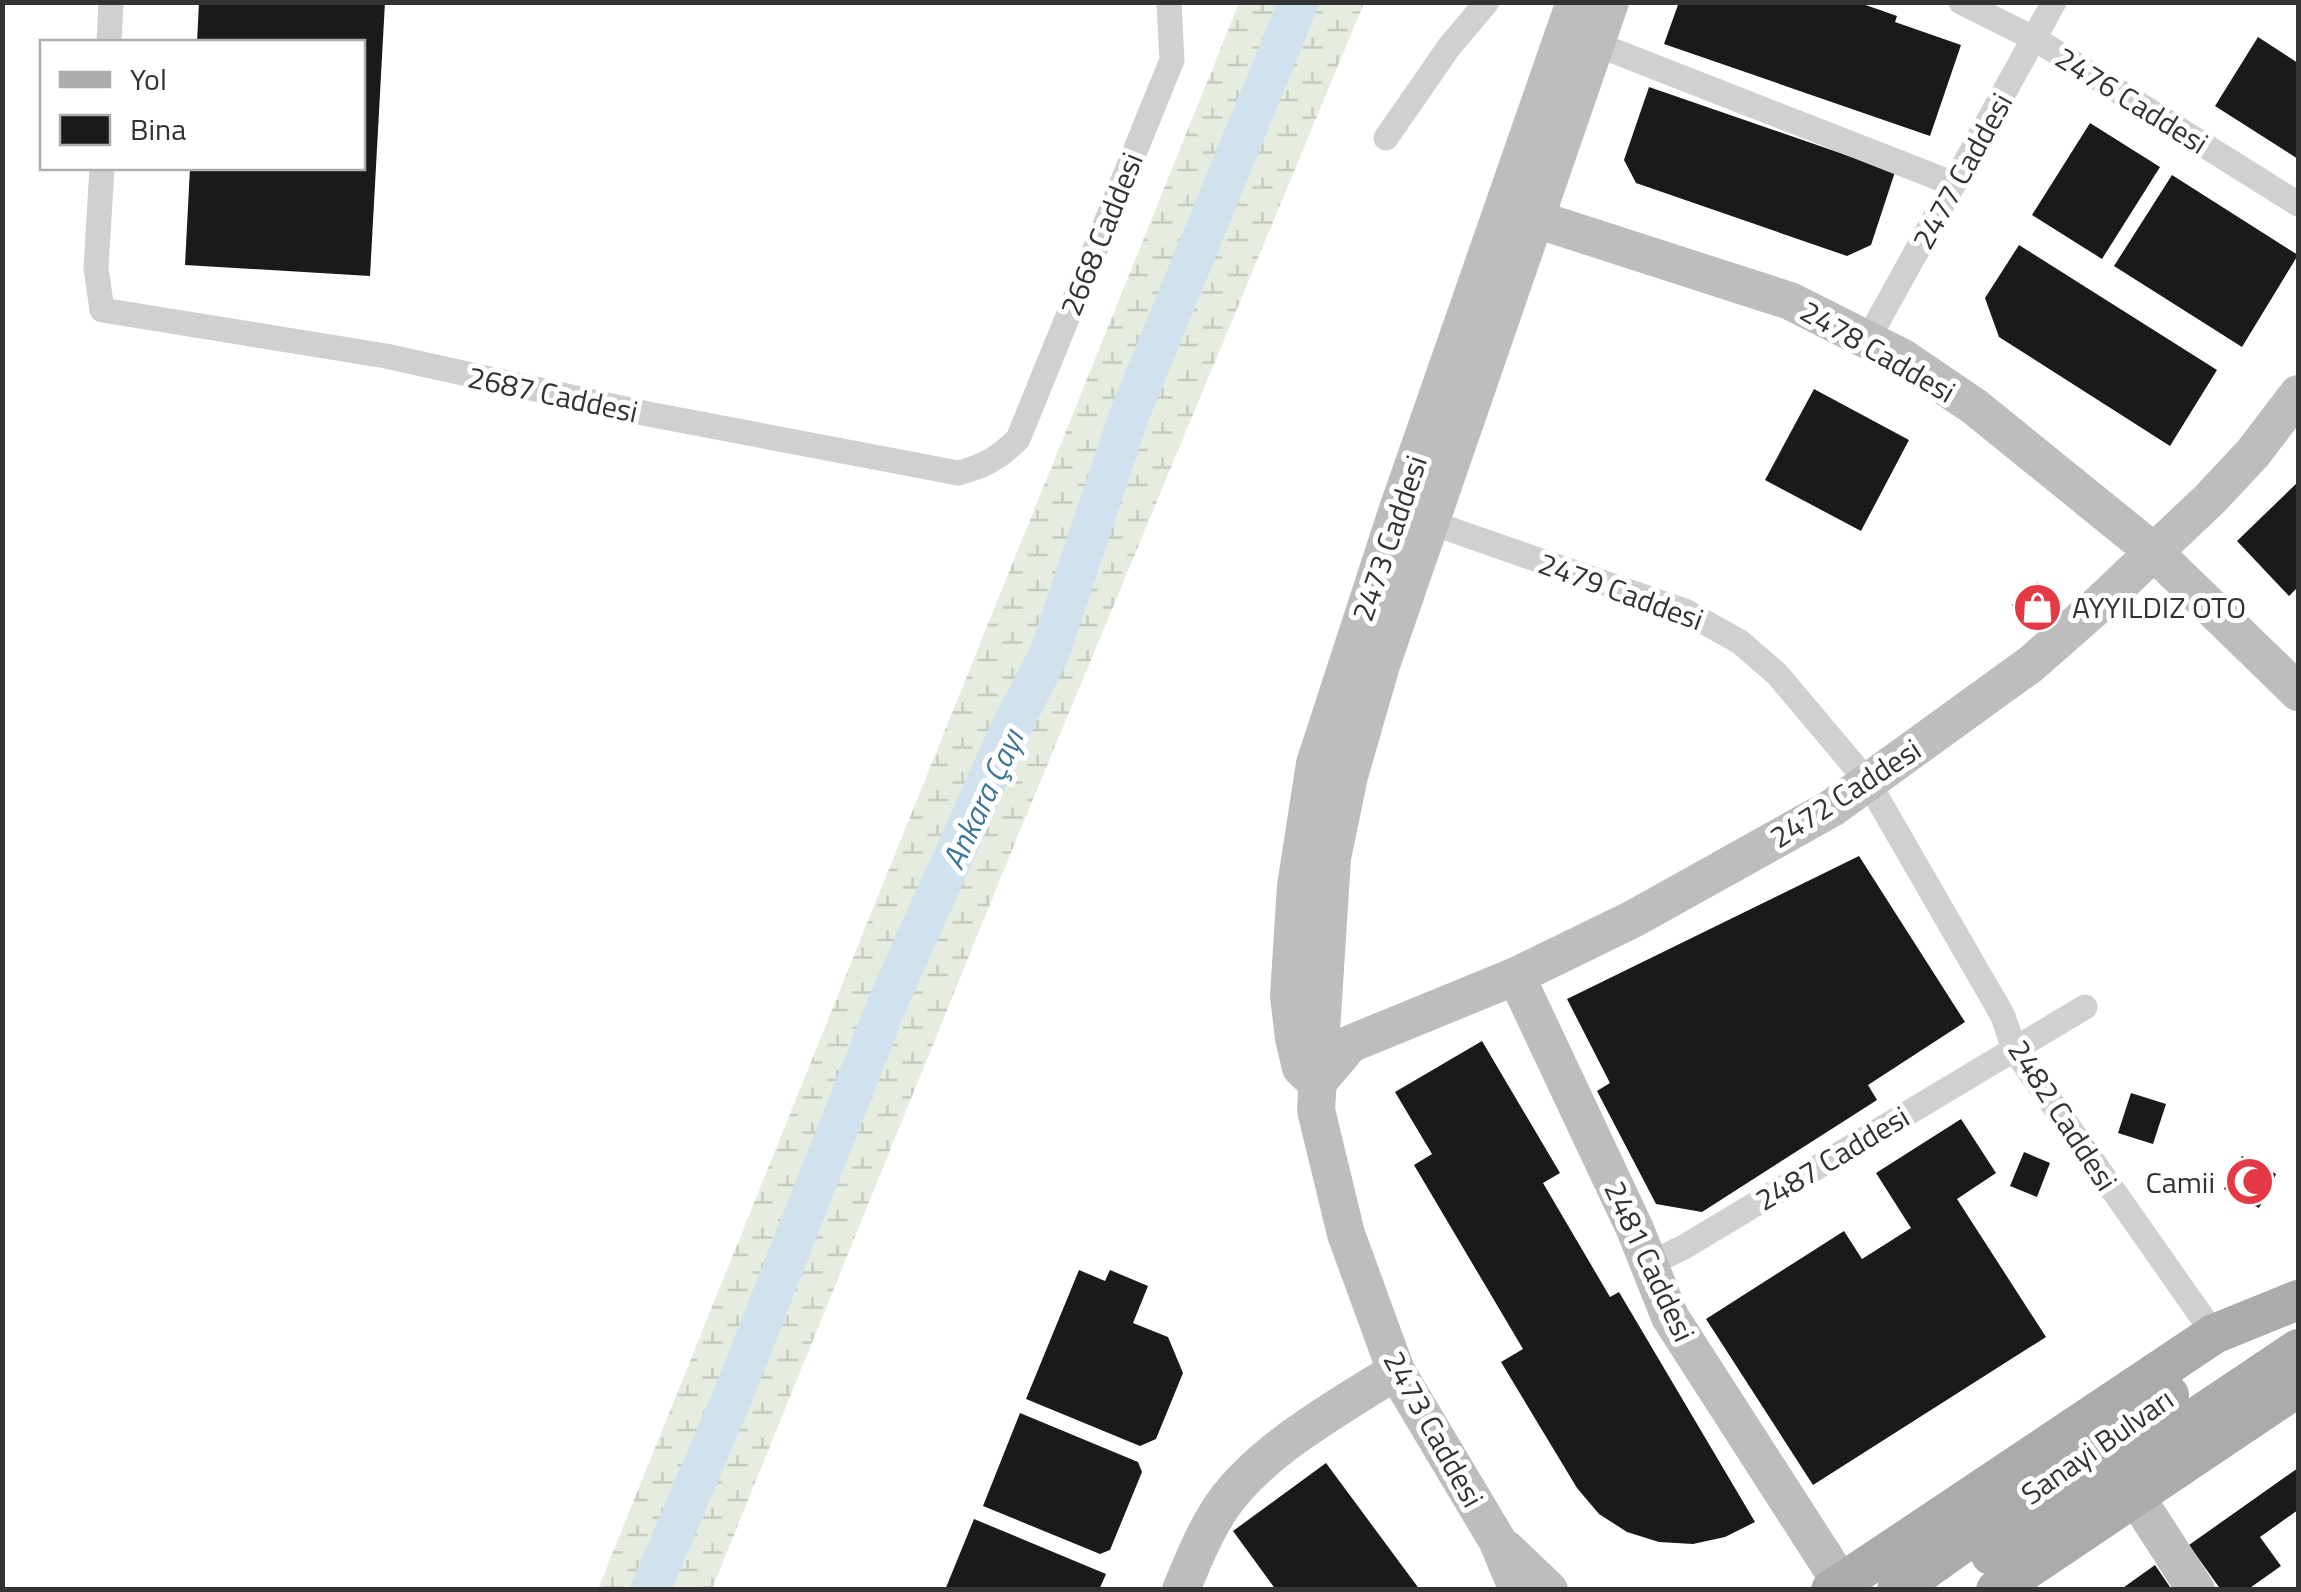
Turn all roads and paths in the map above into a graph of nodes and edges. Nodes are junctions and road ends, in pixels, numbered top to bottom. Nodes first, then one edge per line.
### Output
1 (111, 2) edge
2 (1170, 2) edge
3 (1488, 2) edge
4 (1575, 2) edge
5 (1610, 2) edge
6 (1962, 2) edge
7 (2054, 2) edge
8 (109, 40) edge
9 (2035, 40) junction
10 (1596, 44) junction
11 (1386, 138) dead end
12 (102, 170) edge
13 (1954, 184) junction
14 (2298, 204) edge
15 (1520, 214) junction
16 (1868, 339) junction
17 (2295, 406) edge
18 (1001, 456) joint
19 (1432, 523) junction
20 (2154, 552) junction
21 (2298, 692) edge
22 (1868, 782) junction
23 (1516, 976) junction
24 (2085, 1007) dead end
25 (2014, 1049) junction
26 (1317, 1084) junction
27 (1649, 1264) junction
28 (2298, 1302) edge
29 (2214, 1334) junction
30 (2298, 1349) edge
31 (1396, 1372) junction
32 (2298, 1387) edge
33 (2134, 1494) junction
34 (1497, 1540) junction
35 (1836, 1586) edge
36 (1181, 1590) edge
37 (1518, 1590) edge
38 (1550, 1590) edge
39 (1896, 1590) edge
40 (1943, 1590) edge
41 (1996, 1590) edge
42 (2196, 1590) edge

1 - 8 street
2 - 18 street, 2668 Caddesi
3 - 11 street
4 - 15 street, 2473 Caddesi
5 - 10 street, 2473 Caddesi
6 - 9 street, 2476 Caddesi
7 - 9 street, 2477 Caddesi
9 - 13 street, 2477 Caddesi
9 - 14 street, 2476 Caddesi
10 - 13 street
10 - 15 street, 2473 Caddesi
12 - 18 street, 2687 Caddesi
13 - 16 street, 2477 Caddesi
15 - 16 street, 2478 Caddesi
15 - 19 street, 2473 Caddesi
15 - 26 street, 2473 Caddesi
16 - 20 street, 2478 Caddesi
17 - 20 street, 2472 Caddesi
19 - 22 street, 2479 Caddesi
19 - 26 street, 2473 Caddesi
20 - 21 street, 2478 Caddesi
20 - 22 street, 2472 Caddesi
22 - 23 street, 2472 Caddesi
22 - 25 street, 2482 Caddesi
23 - 26 street, 2472 Caddesi
23 - 27 street, 2481 Caddesi
24 - 25 street, 2487 Caddesi
25 - 27 street, 2487 Caddesi
25 - 29 street, 2482 Caddesi
26 - 31 street, 2473 Caddesi
27 - 35 street, 2481 Caddesi
28 - 29 main road
28 - 39 main road, Sanayi Bulvarı
29 - 35 main road
30 - 40 main road, Sanayi Bulvarı
31 - 34 street, 2473 Caddesi
31 - 36 street
32 - 33 main road
33 - 41 main road
33 - 42 street
34 - 37 street, 2473 Caddesi
34 - 38 street, 2473 Caddesi

